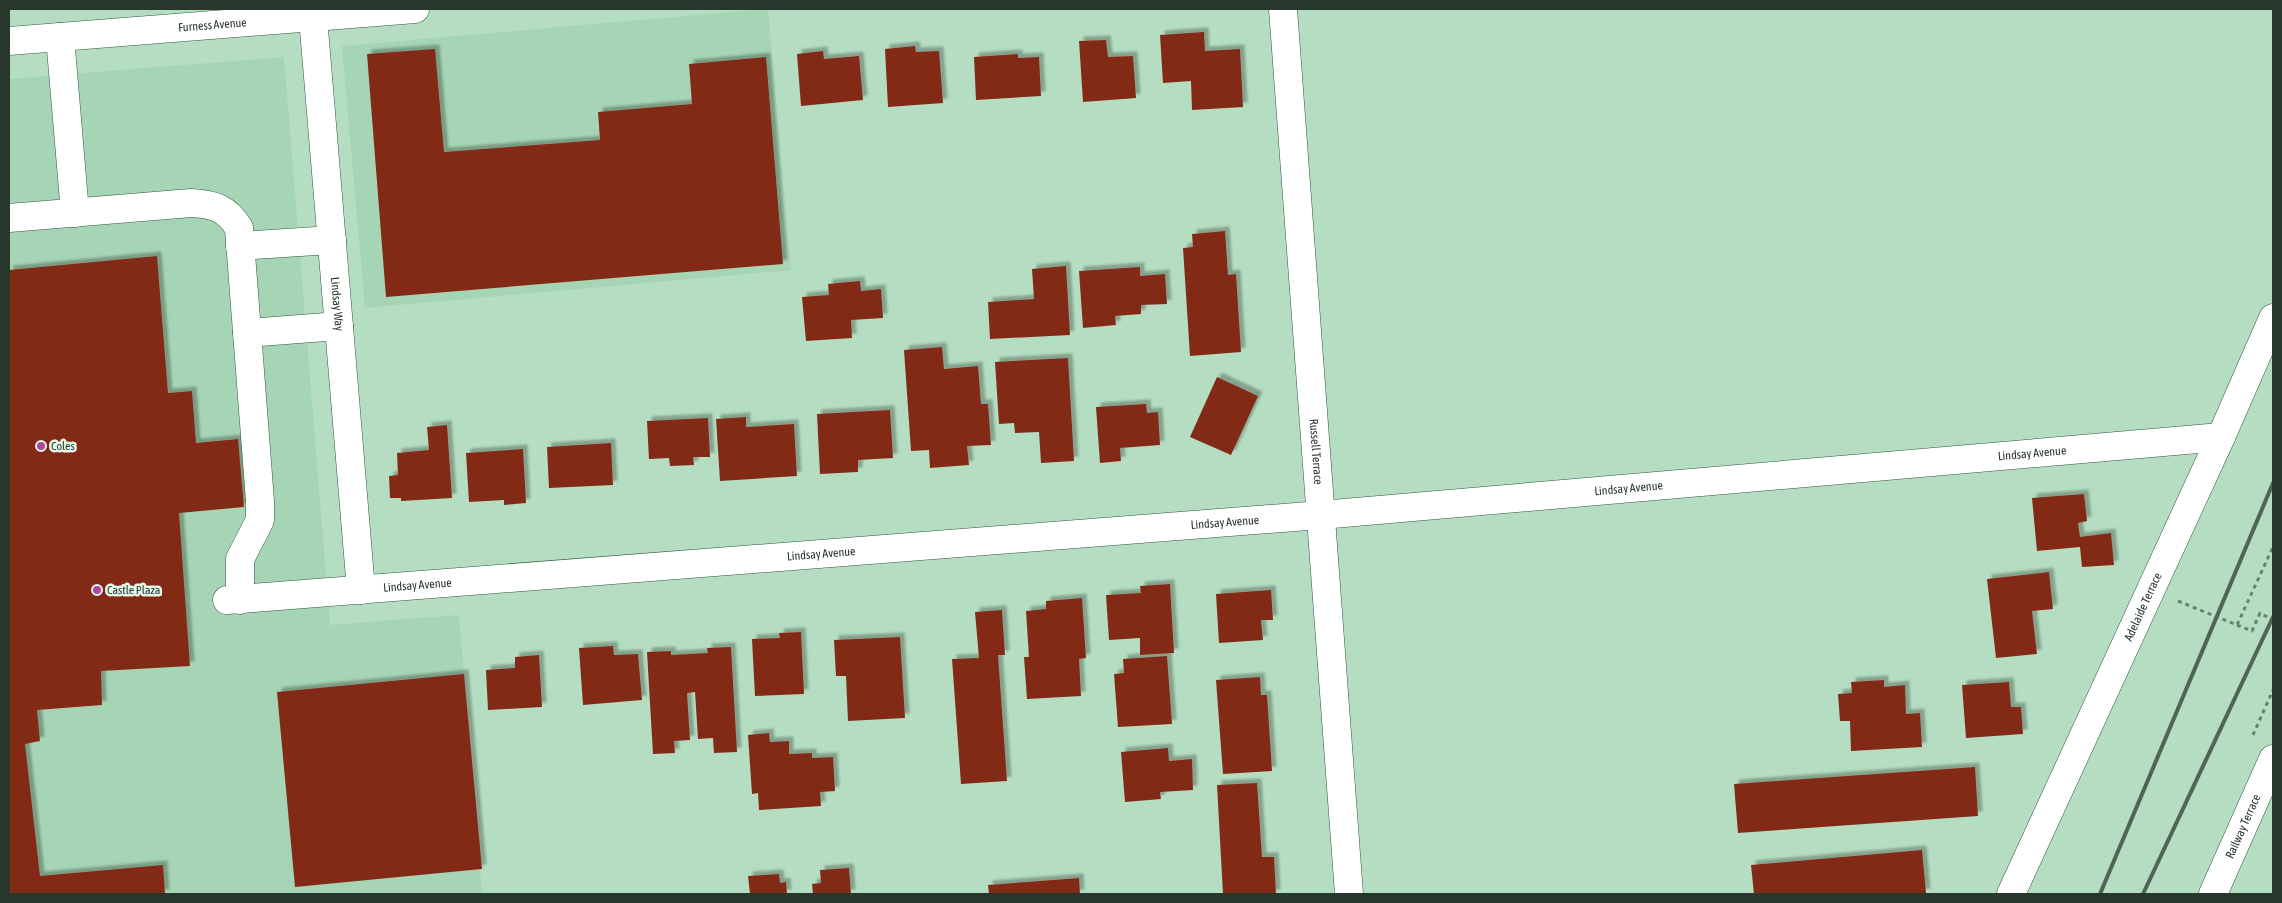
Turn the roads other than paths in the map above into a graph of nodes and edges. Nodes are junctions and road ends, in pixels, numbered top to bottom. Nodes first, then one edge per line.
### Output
1 (415, 9) edge
2 (1284, 9) edge
3 (313, 17) junction
4 (60, 37) junction
5 (9, 41) edge
6 (75, 213) junction
7 (9, 218) edge
8 (332, 240) junction
9 (240, 246) junction
10 (2273, 318) edge
11 (339, 326) junction
12 (247, 333) junction
13 (2221, 438) junction
14 (1321, 515) junction
15 (361, 590) junction
16 (2273, 759) edge
17 (1349, 894) edge
18 (2010, 894) edge
19 (2214, 894) edge

1 - 3 street, Furness Avenue
2 - 14 street, Russell Terrace
3 - 4 street, Furness Avenue
3 - 8 street, Lindsay Way
4 - 5 street, Furness Avenue
4 - 6 street
6 - 7 street
6 - 9 street
8 - 9 street
8 - 11 street, Lindsay Way
9 - 12 street
10 - 13 street, Adelaide Terrace
11 - 12 street
11 - 15 street, Lindsay Way
12 - 15 street, Lindsay Avenue
13 - 14 street, Lindsay Avenue
13 - 18 street, Adelaide Terrace
14 - 15 street, Lindsay Avenue
14 - 17 street, Russell Terrace
16 - 19 street, Railway Terrace

